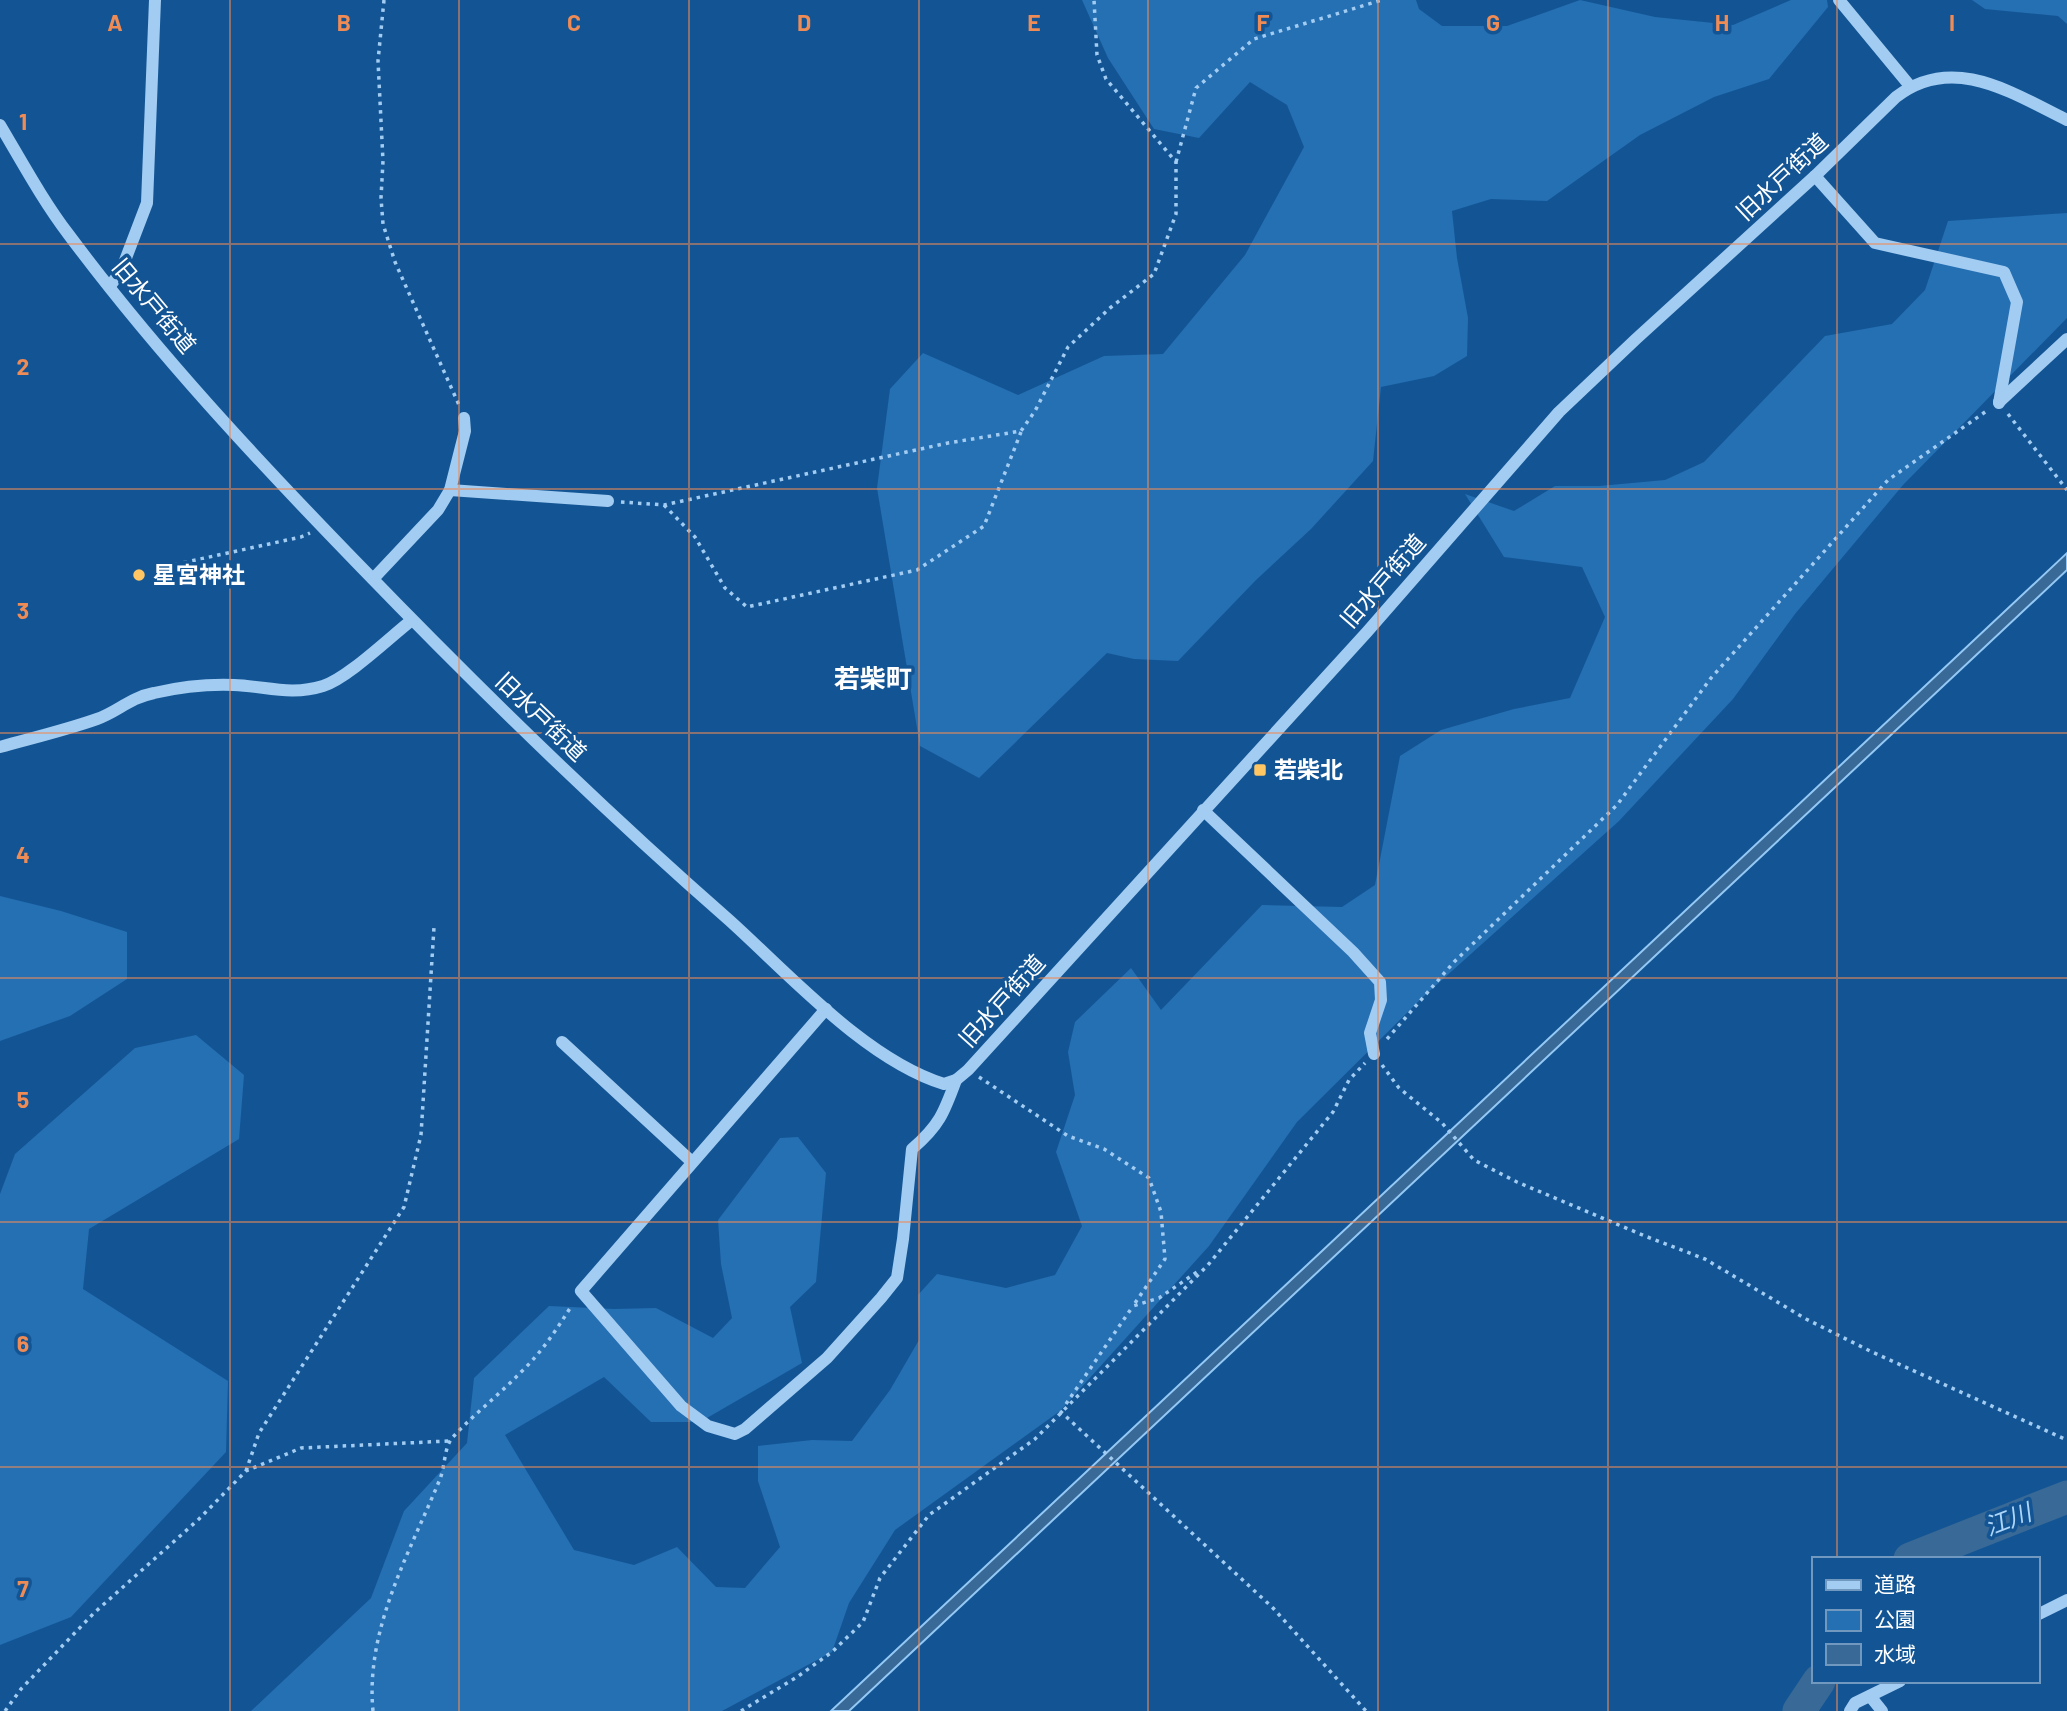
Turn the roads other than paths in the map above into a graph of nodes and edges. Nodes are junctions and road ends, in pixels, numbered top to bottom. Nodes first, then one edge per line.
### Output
1 (155, 0) edge
2 (1839, 0) edge
3 (1910, 86) junction
4 (2067, 120) edge
5 (0, 125) edge
6 (1815, 176) junction
7 (110, 286) junction
8 (2067, 339) edge
9 (464, 418) road end
10 (450, 490) junction
11 (608, 501) road end
12 (373, 579) junction
13 (412, 620) junction
14 (0, 747) edge
15 (1203, 810) junction
16 (826, 1009) junction
17 (562, 1042) dead end
18 (1374, 1054) road end
19 (956, 1080) junction
20 (692, 1162) junction
21 (2067, 1600) edge
22 (2039, 1614) edge
23 (1896, 1683) edge
24 (1870, 1696) junction
25 (1850, 1711) edge
26 (1882, 1711) edge

1 - 7 street
2 - 3 street
3 - 4 street, 旧水戸街道
3 - 6 street, 旧水戸街道
5 - 7 street, 旧水戸街道
6 - 8 street
6 - 15 street, 旧水戸街道
7 - 12 street, 旧水戸街道
9 - 10 street
10 - 11 street
10 - 12 street
12 - 13 street, 旧水戸街道
13 - 14 street
13 - 16 street, 旧水戸街道
15 - 18 street
15 - 19 street, 旧水戸街道
16 - 19 street, 旧水戸街道
16 - 20 street
17 - 20 street
19 - 20 street
21 - 22 street
23 - 24 street
24 - 25 street
24 - 26 street

